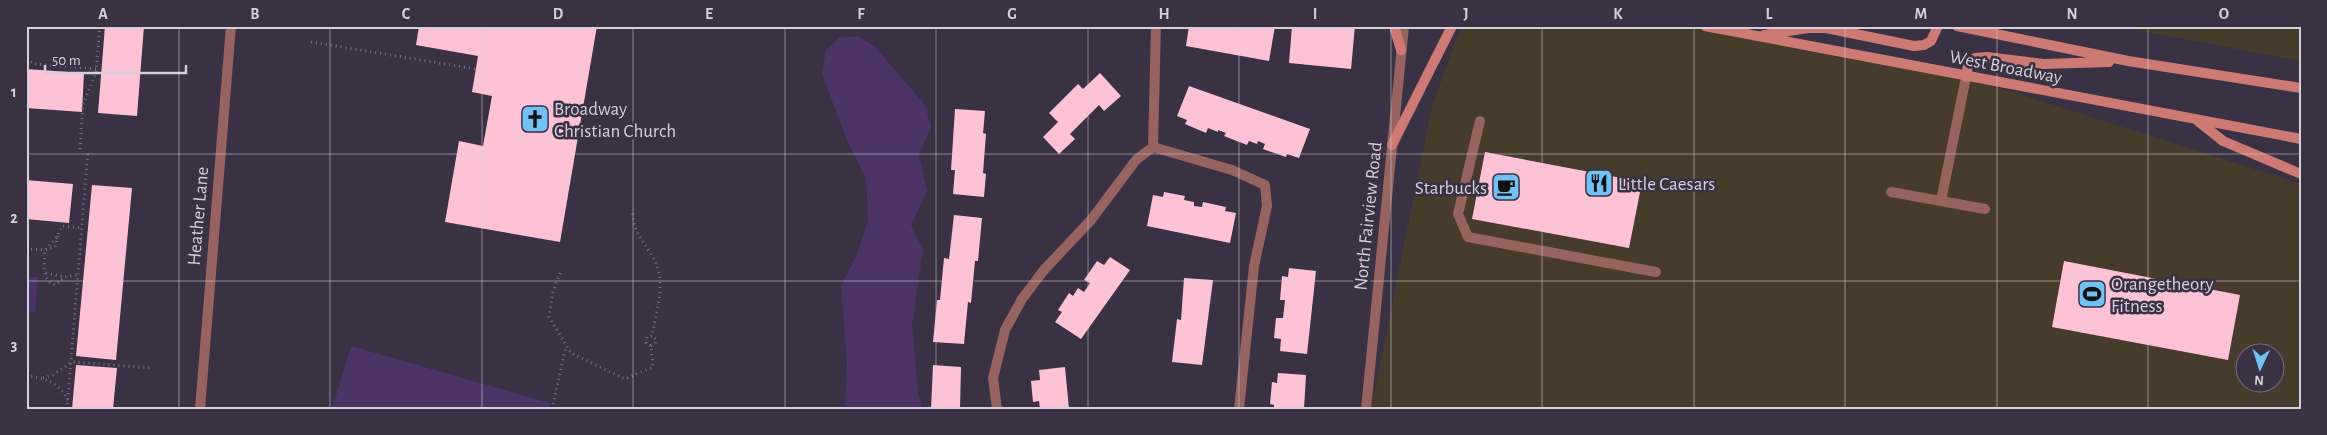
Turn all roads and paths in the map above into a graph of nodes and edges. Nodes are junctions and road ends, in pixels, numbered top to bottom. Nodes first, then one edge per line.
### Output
1 (100, 26) edge
2 (231, 26) edge
3 (1156, 26) edge
4 (1394, 26) edge
5 (1404, 26) edge
6 (1452, 26) edge
7 (1705, 26) edge
8 (1938, 26) edge
9 (1957, 26) edge
10 (1758, 36) junction
11 (311, 42) dead end
12 (1401, 50) junction
13 (26, 60) edge
14 (2128, 62) junction
15 (48, 65) junction
16 (96, 69) junction
17 (476, 69) dead end
18 (48, 71) dead end
19 (1966, 77) junction
20 (2301, 80) edge
21 (2286, 86) junction
22 (2301, 88) edge
23 (2195, 119) junction
24 (1480, 121) dead end
25 (2301, 139) edge
26 (1392, 145) junction
27 (1153, 147) junction
28 (80, 149) dead end
29 (88, 150) dead end
30 (2301, 174) edge
31 (1891, 192) dead end
32 (1941, 201) junction
33 (633, 208) dead end
34 (1985, 209) dead end
35 (83, 228) junction
36 (26, 249) edge
37 (45, 250) junction
38 (1656, 272) dead end
39 (45, 273) junction
40 (560, 274) dead end
41 (79, 275) junction
42 (64, 277) junction
43 (567, 346) junction
44 (72, 362) junction
45 (153, 368) dead end
46 (26, 376) edge
47 (43, 378) junction
48 (68, 401) junction
49 (68, 409) edge
50 (200, 409) edge
51 (552, 409) edge
52 (997, 409) edge
53 (1238, 409) edge
54 (1366, 409) edge

1 - 16 path
2 - 50 street, Heather Lane
3 - 27 street
4 - 12 main road
5 - 12 street, North Fairview Road
6 - 26 main road
7 - 10 main road, West Broadway
8 - 10 main road
9 - 14 main road, West Broadway
10 - 19 main road, West Broadway
11 - 17 path
12 - 26 street, North Fairview Road
13 - 15 path
14 - 19 main road
14 - 21 main road, West Broadway
15 - 16 path
15 - 18 path
16 - 28 path
19 - 23 main road, West Broadway
19 - 32 street
20 - 21 main road
21 - 22 main road, West Broadway
23 - 25 main road, West Broadway
23 - 30 main road
24 - 38 street
26 - 54 street, North Fairview Road
27 - 52 street
27 - 53 street
29 - 35 path
31 - 32 street
32 - 34 street
33 - 43 path
35 - 37 path
35 - 41 path
36 - 37 path
37 - 39 path
39 - 42 path
39 - 42 path
40 - 43 path
41 - 42 path
41 - 44 path
43 - 51 path
44 - 45 path
44 - 47 path
44 - 48 path
46 - 47 path
47 - 48 path
48 - 49 path

